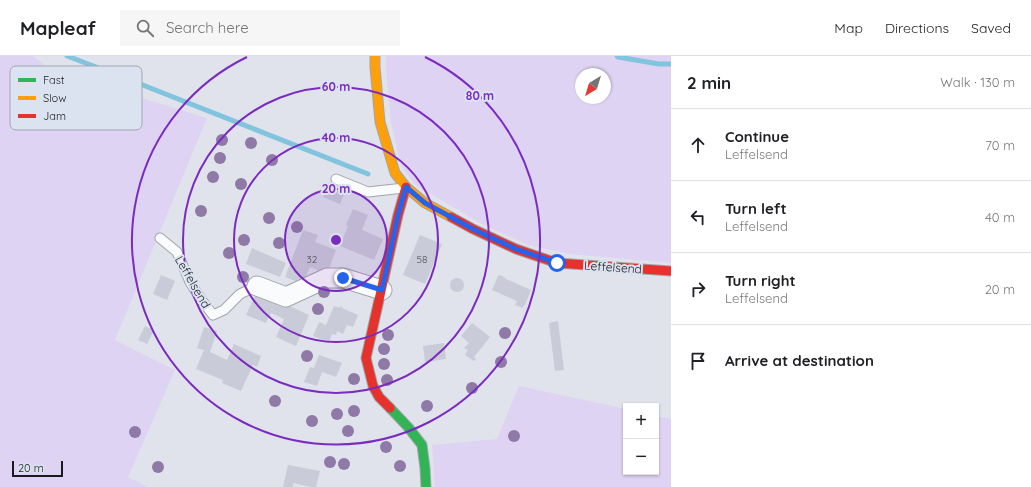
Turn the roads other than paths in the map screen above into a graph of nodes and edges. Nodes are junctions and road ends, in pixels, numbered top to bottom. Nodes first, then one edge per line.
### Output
1 (375, 56) edge
2 (336, 179) dead end
3 (406, 187) junction
4 (160, 238) dead end
5 (671, 271) edge
6 (257, 286) joint
7 (382, 290) junction
8 (426, 487) edge

1 - 3 street, Leffelsend
2 - 3 lane
3 - 5 street, Leffelsend
3 - 7 street
4 - 6 lane, Leffelsend
6 - 7 street, Leffelsend
7 - 8 street

